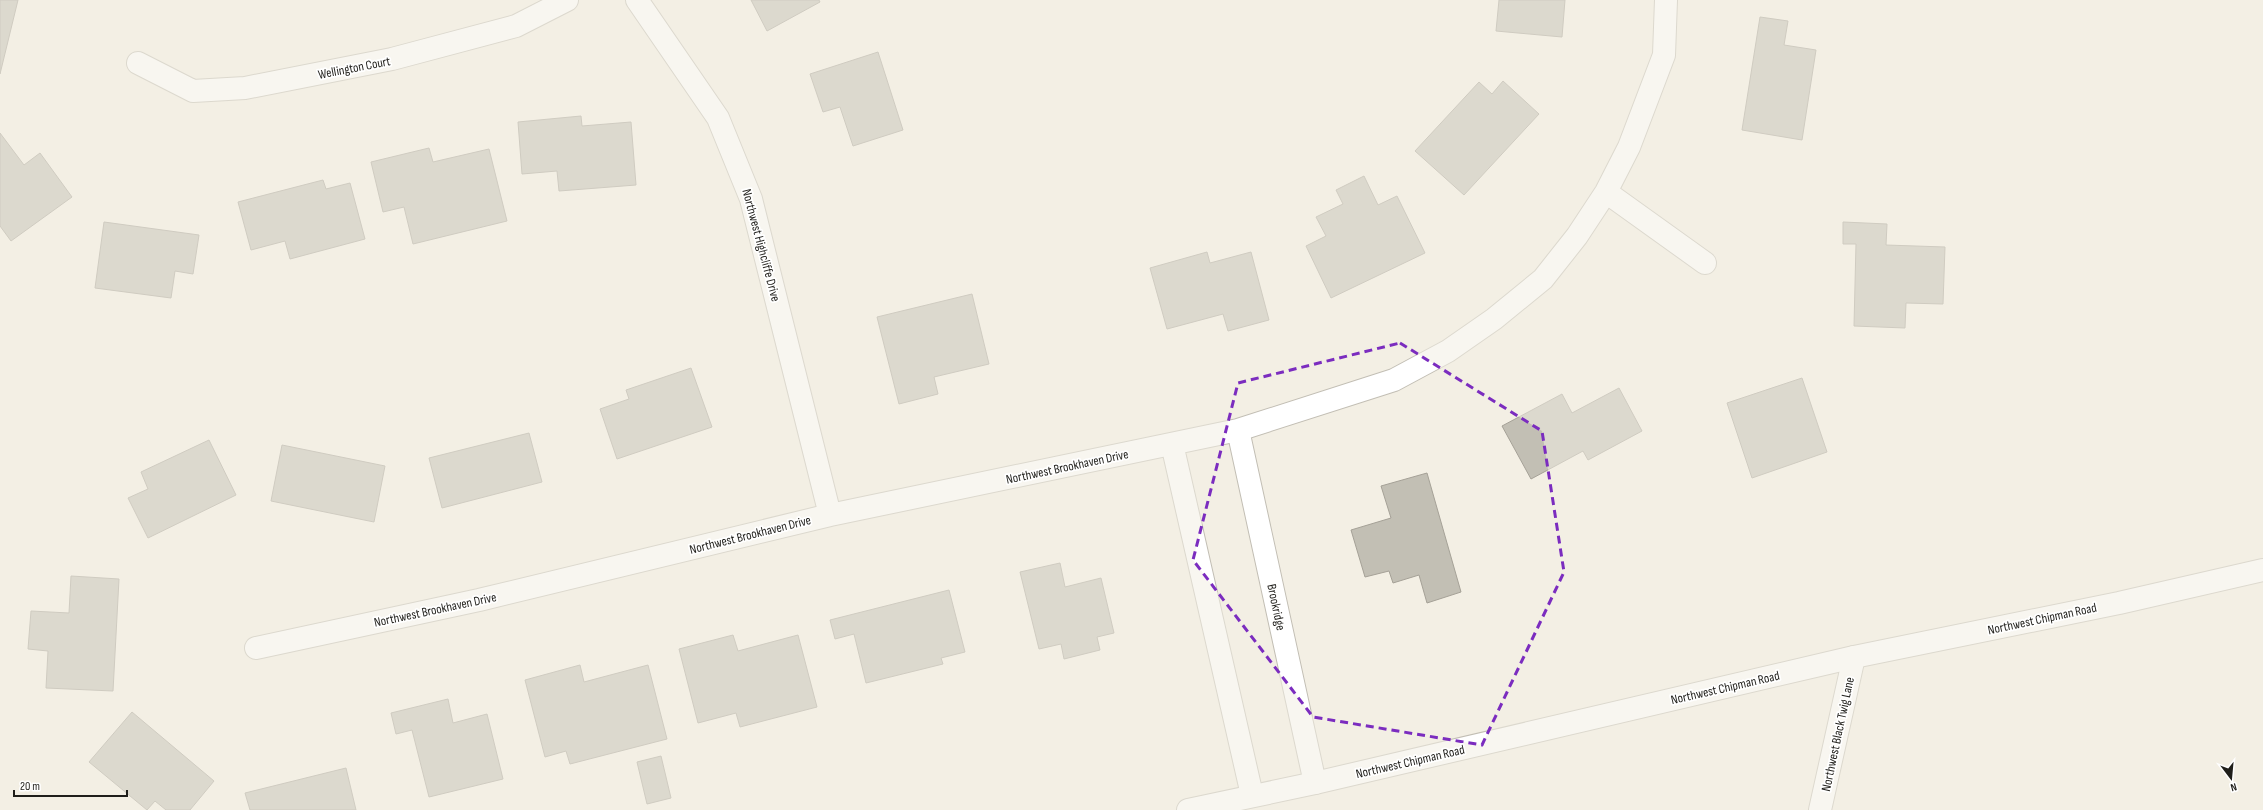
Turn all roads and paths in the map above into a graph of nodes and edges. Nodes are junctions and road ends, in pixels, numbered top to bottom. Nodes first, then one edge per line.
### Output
1 (567, 0) edge
2 (637, 0) edge
3 (1666, 0) edge
4 (138, 63) dead end
5 (1606, 192) junction
6 (1705, 263) dead end
7 (1238, 430) junction
8 (1172, 444) junction
9 (830, 515) junction
10 (2263, 570) edge
11 (256, 648) dead end
12 (1854, 657) junction
13 (1315, 783) junction
14 (1252, 795) junction
15 (1188, 810) edge
16 (1820, 810) edge

1 - 4 street, Wellington Court
2 - 9 street, Northwest Highcliffe Drive
3 - 5 street, Northwest Brookhaven Drive
5 - 6 street
5 - 7 street, Northwest Brookhaven Drive
7 - 8 street, Northwest Brookhaven Drive
7 - 13 street, Brookridge
8 - 9 street, Northwest Brookhaven Drive
8 - 14 street
9 - 11 street, Northwest Brookhaven Drive
10 - 12 street, Northwest Chipman Road
12 - 13 street, Northwest Chipman Road
12 - 16 street, Northwest Black Twig Lane
13 - 14 street, Northwest Chipman Road
14 - 15 street, Northwest Chipman Road

